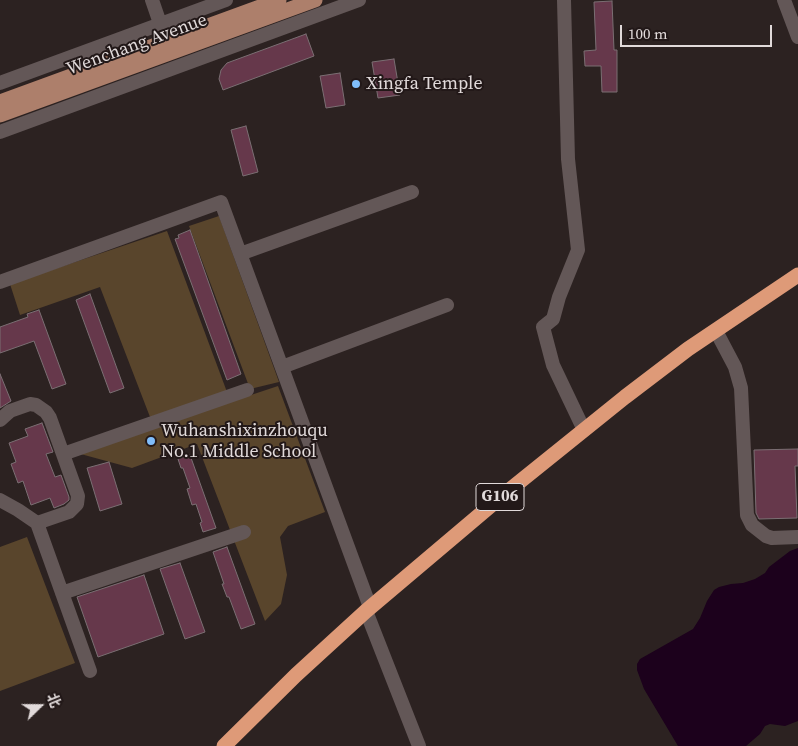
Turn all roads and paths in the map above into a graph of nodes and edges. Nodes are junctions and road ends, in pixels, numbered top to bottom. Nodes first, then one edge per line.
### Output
1 (152, 0) edge
2 (226, 0) edge
3 (280, 0) edge
4 (316, 0) edge
5 (359, 0) edge
6 (564, 0) edge
7 (784, 0) edge
8 (160, 24) junction
9 (798, 37) edge
10 (166, 41) junction
11 (0, 83) edge
12 (0, 102) edge
13 (0, 115) edge
14 (0, 132) edge
15 (412, 192) dead end
16 (240, 254) junction
17 (798, 275) edge
18 (0, 282) edge
19 (447, 305) dead end
20 (716, 331) junction
21 (282, 367) junction
22 (247, 390) dead end
23 (0, 420) edge
24 (584, 430) junction
25 (63, 454) junction
26 (0, 500) edge
27 (36, 523) junction
28 (244, 532) dead end
29 (798, 537) edge
30 (62, 593) junction
31 (368, 609) junction
32 (90, 671) dead end
33 (224, 746) edge
34 (419, 746) edge

1 - 8 street
2 - 8 street
3 - 10 main road, Wenchang Avenue
4 - 13 main road, Wenchang Avenue
5 - 14 street
6 - 24 street
7 - 9 street
8 - 10 street
8 - 11 street
10 - 12 main road, Wenchang Avenue
15 - 16 street
16 - 18 street
16 - 21 street
17 - 20 highway, G106
19 - 21 street
20 - 24 highway, G106
20 - 29 street
21 - 31 street
22 - 25 street
23 - 25 street
24 - 31 highway, G106
25 - 27 street
26 - 27 street
27 - 30 street
28 - 30 street
30 - 32 street
31 - 33 highway, G106
31 - 34 street

